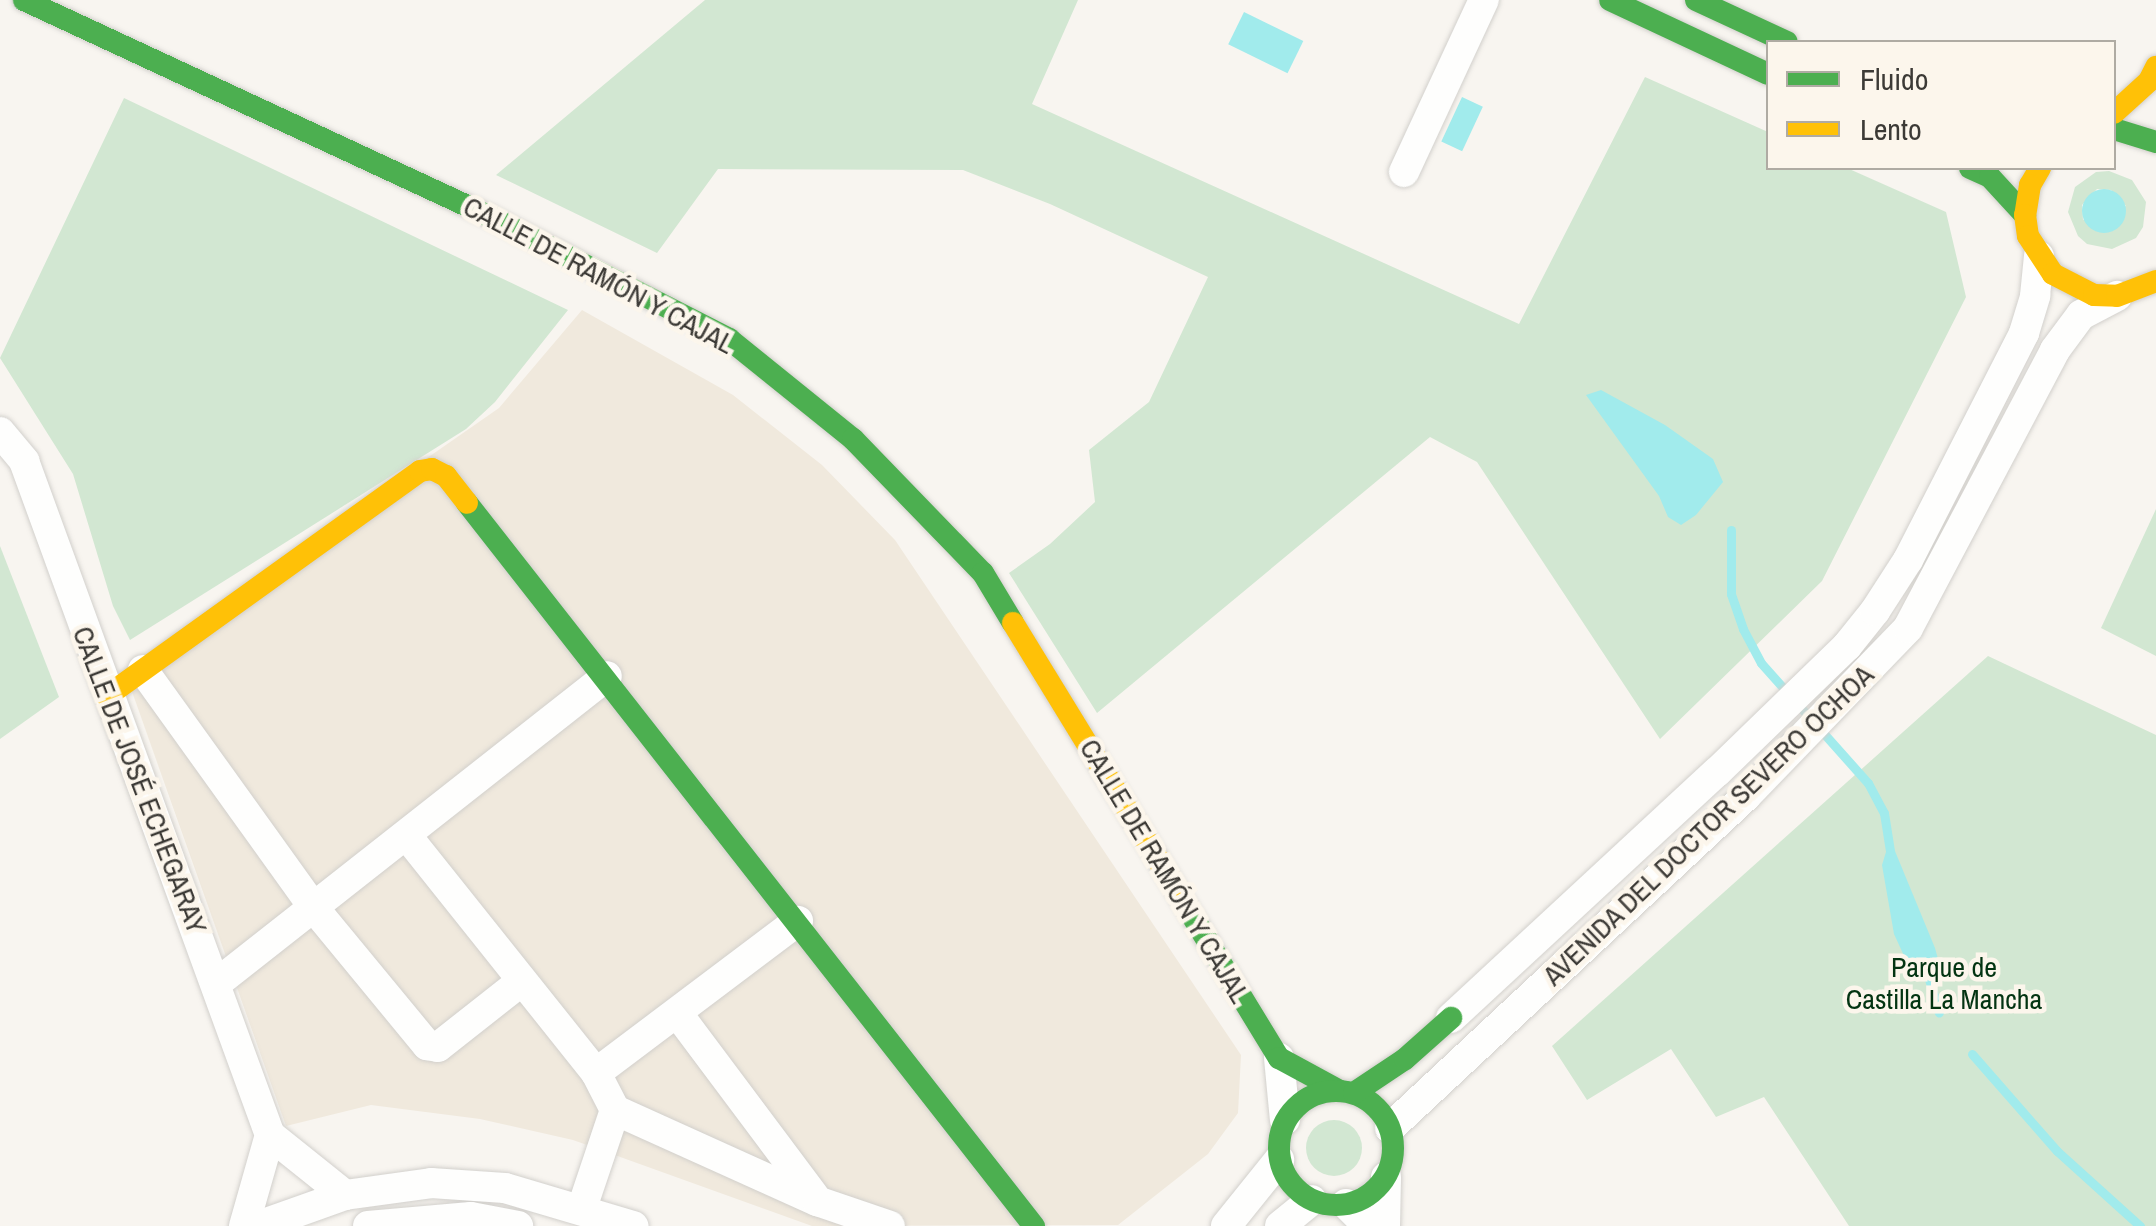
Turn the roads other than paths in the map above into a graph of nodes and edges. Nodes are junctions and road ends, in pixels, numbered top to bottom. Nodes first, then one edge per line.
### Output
1 (24, 0) edge
2 (1484, 0) edge
3 (1610, 0) edge
4 (1696, 0) edge
5 (1783, 40) edge
6 (2156, 67) edge
7 (1766, 73) edge
8 (2116, 111) edge
9 (2116, 130) edge
10 (2156, 142) edge
11 (1974, 170) edge
12 (2039, 170) edge
13 (1404, 172) dead end
14 (2026, 215) junction
15 (2038, 256) junction
16 (2156, 281) edge
17 (2116, 296) junction
18 (0, 432) edge
19 (144, 670) junction
20 (607, 676) junction
21 (107, 696) junction
22 (406, 836) junction
23 (314, 908) junction
24 (798, 921) junction
25 (522, 981) junction
26 (217, 983) junction
27 (678, 1014) junction
28 (1451, 1018) joint
29 (1278, 1058) junction
30 (596, 1073) junction
31 (1347, 1092) junction
32 (614, 1110) junction
33 (1285, 1120) junction
34 (1390, 1128) junction
35 (270, 1135) junction
36 (1279, 1160) junction
37 (1386, 1177) junction
38 (345, 1195) junction
39 (817, 1200) junction
40 (1312, 1200) junction
41 (1346, 1204) junction
42 (582, 1208) junction
43 (244, 1226) edge
44 (258, 1226) edge
45 (368, 1226) edge
46 (518, 1226) edge
47 (633, 1226) edge
48 (890, 1226) edge
49 (1034, 1226) edge
50 (1226, 1226) edge
51 (1280, 1226) edge
52 (1368, 1226) edge
53 (1386, 1226) edge

1 - 29 street, CALLE DE RAMÓN Y CAJAL
2 - 13 street
3 - 7 street
4 - 5 street
6 - 8 street
9 - 10 street
11 - 14 street
12 - 14 street
14 - 15 street
15 - 17 street
15 - 28 street, AVENIDA DEL DOCTOR SEVERO OCHOA
16 - 17 street
17 - 34 street, AVENIDA DEL DOCTOR SEVERO OCHOA
18 - 21 street, CALLE DE JOSÉ ECHEGARAY
19 - 20 street
19 - 21 street
19 - 23 street
20 - 22 street
20 - 24 street
21 - 26 street, CALLE DE JOSÉ ECHEGARAY
22 - 23 street
22 - 25 street
23 - 25 street
23 - 26 street
24 - 27 street
24 - 49 street
25 - 30 street
26 - 35 street, CALLE DE JOSÉ ECHEGARAY
27 - 30 street
27 - 39 street
28 - 31 street, AVENIDA DEL DOCTOR SEVERO OCHOA
29 - 31 street, CALLE DE RAMÓN Y CAJAL
29 - 33 street, CALLE DE RAMÓN Y CAJAL
30 - 32 street
31 - 33 street
31 - 34 street
32 - 39 street
32 - 42 street
33 - 36 street
34 - 37 street
35 - 38 street
35 - 43 street
36 - 40 street
36 - 50 street
37 - 41 street
37 - 53 street
38 - 42 street
38 - 44 street
39 - 48 street
40 - 41 street
40 - 51 street
41 - 52 street
42 - 47 street
45 - 46 street

